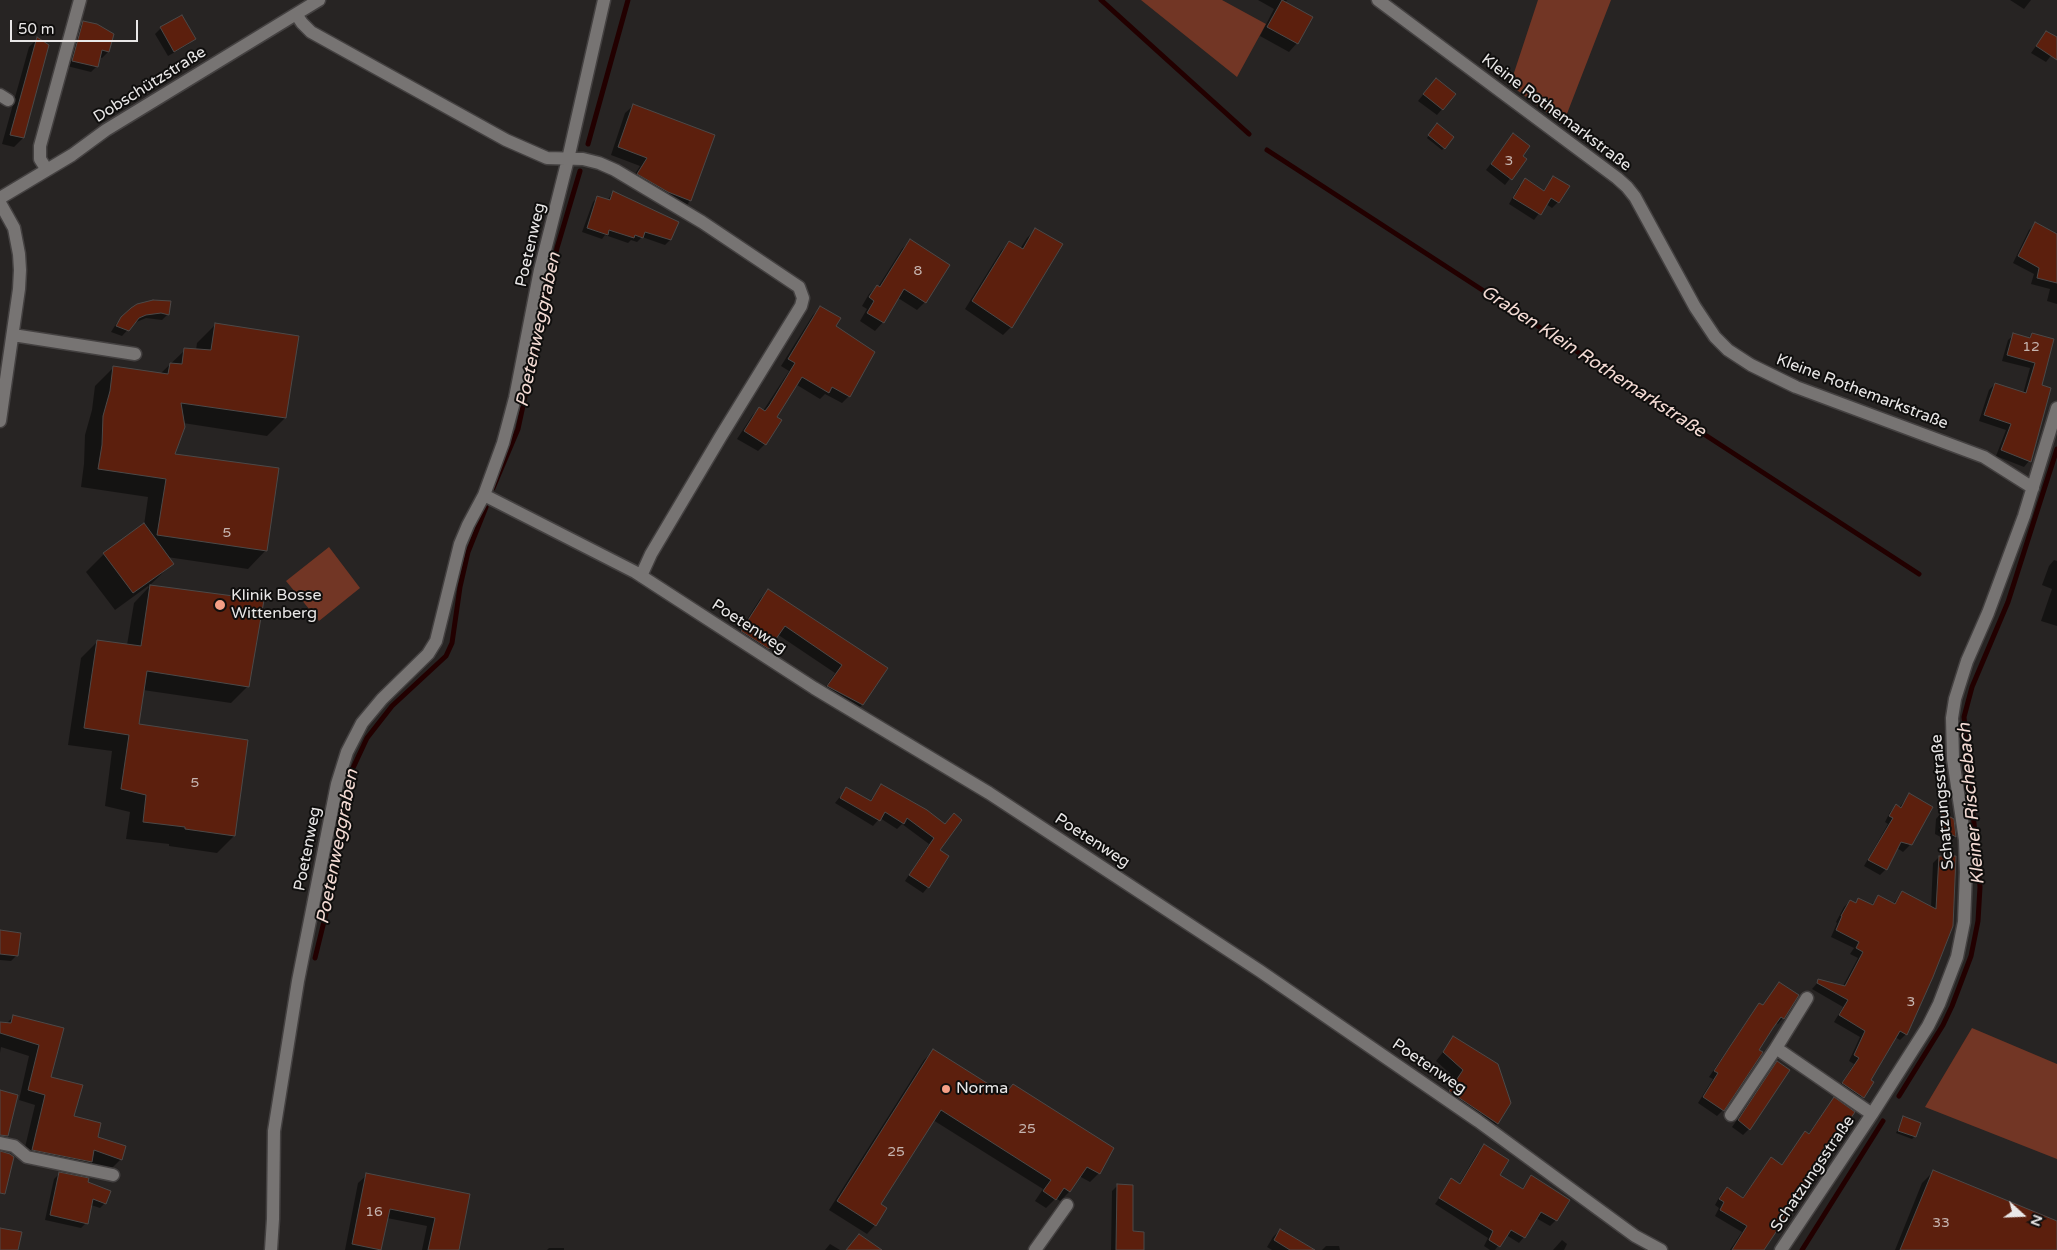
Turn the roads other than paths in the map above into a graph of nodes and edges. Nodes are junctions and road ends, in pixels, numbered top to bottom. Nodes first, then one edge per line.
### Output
1 (80, 0) edge
2 (319, 0) edge
3 (604, 0) edge
4 (1378, 0) edge
5 (296, 14) junction
6 (568, 158) junction
7 (47, 170) junction
8 (0, 198) edge
9 (0, 203) edge
10 (13, 336) junction
11 (135, 354) dead end
12 (2057, 408) edge
13 (0, 421) edge
14 (2033, 488) junction
15 (484, 495) junction
16 (641, 576) junction
17 (1807, 998) dead end
18 (1776, 1048) junction
19 (1872, 1114) junction
20 (1731, 1115) dead end
21 (0, 1143) edge
22 (113, 1175) dead end
23 (1067, 1205) dead end
24 (271, 1250) edge
25 (1036, 1250) edge
26 (1661, 1250) edge
27 (1781, 1250) edge

1 - 7 street
2 - 5 street, Dobschützstraße
3 - 6 street, Poetenweg
4 - 14 street, Kleine Rothemarkstraße
5 - 6 street
5 - 7 street, Dobschützstraße
6 - 15 street, Poetenweg
6 - 16 street
7 - 8 street, Dobschützstraße
9 - 10 street
10 - 11 street
10 - 13 street
12 - 14 street, Schatzungsstraße
14 - 19 street, Schatzungsstraße
15 - 16 street, Poetenweg
15 - 24 street, Poetenweg
16 - 26 street, Poetenweg
17 - 18 street
18 - 19 street
18 - 20 street
19 - 27 street, Schatzungsstraße
21 - 22 street
23 - 25 street

